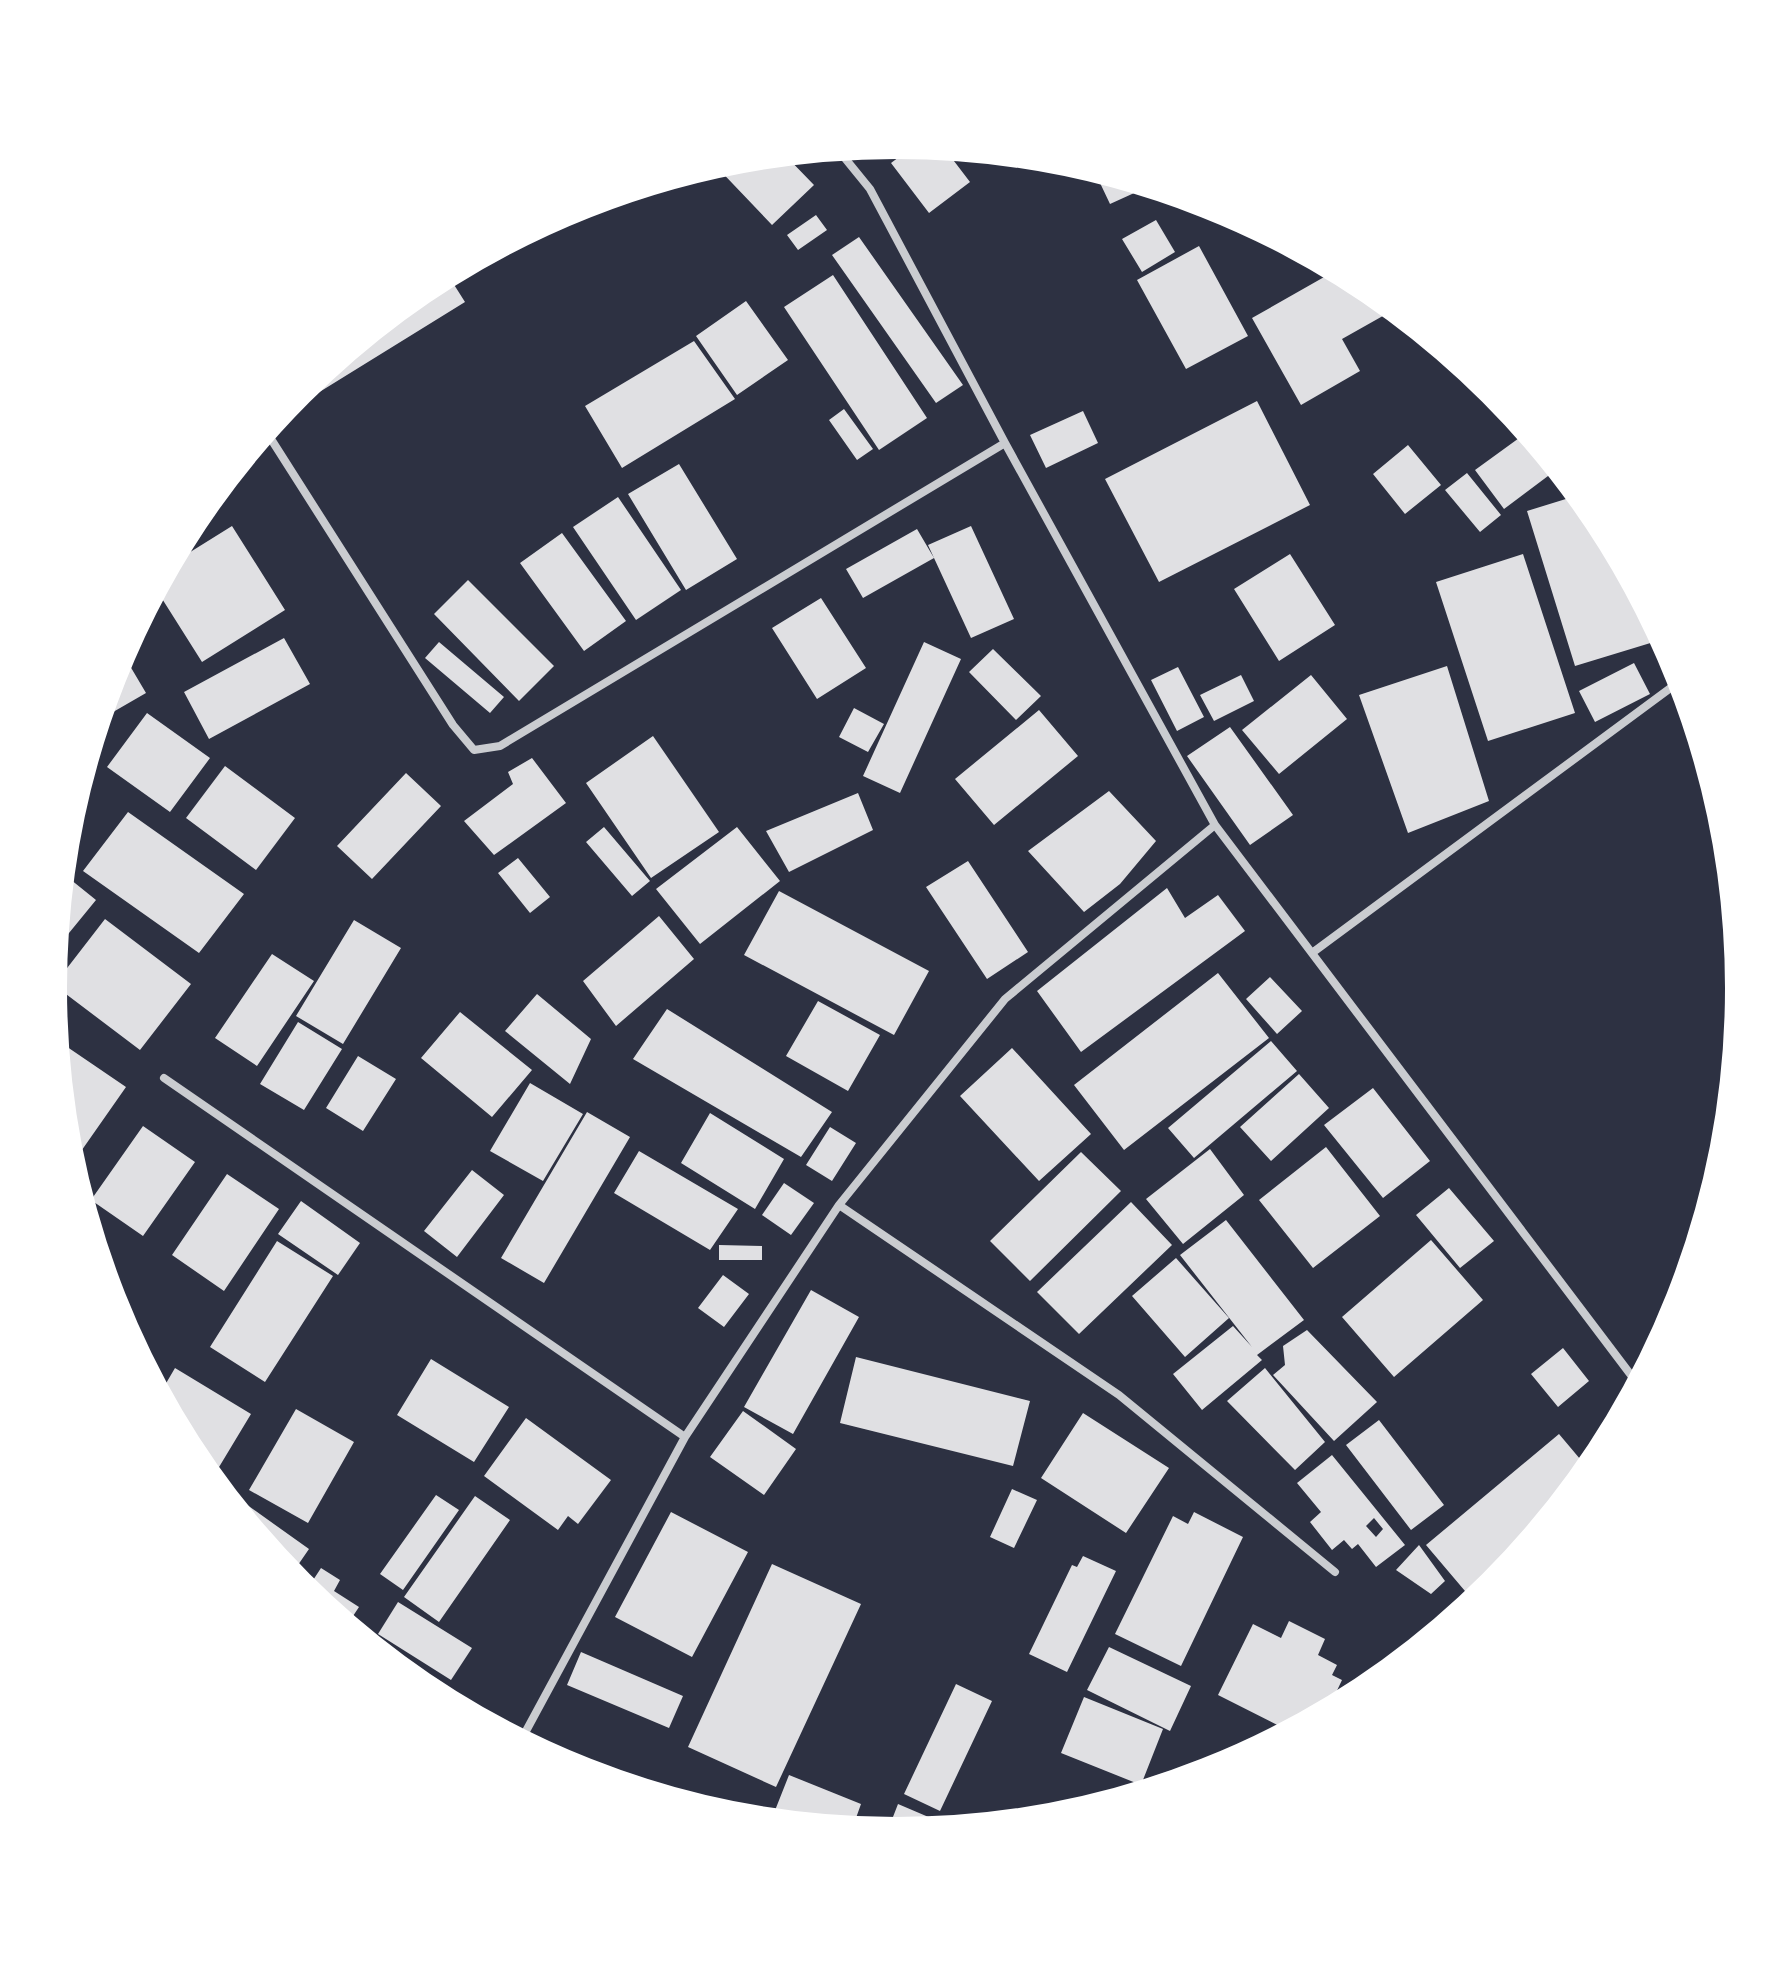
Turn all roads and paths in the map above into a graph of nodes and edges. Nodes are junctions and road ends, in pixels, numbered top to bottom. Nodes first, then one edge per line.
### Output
1 (843, 156) edge
2 (270, 437) edge
3 (1005, 443) junction
4 (1673, 686) edge
5 (1215, 825) junction
6 (1312, 953) junction
7 (164, 1078) dead end
8 (839, 1205) junction
9 (1633, 1378) edge
10 (685, 1437) junction
11 (1335, 1572) dead end
12 (524, 1734) edge

1 - 3 street
2 - 3 street
3 - 5 street
4 - 6 street
5 - 6 street
5 - 8 street
6 - 9 street
7 - 10 street
8 - 10 street
8 - 11 street
10 - 12 street

